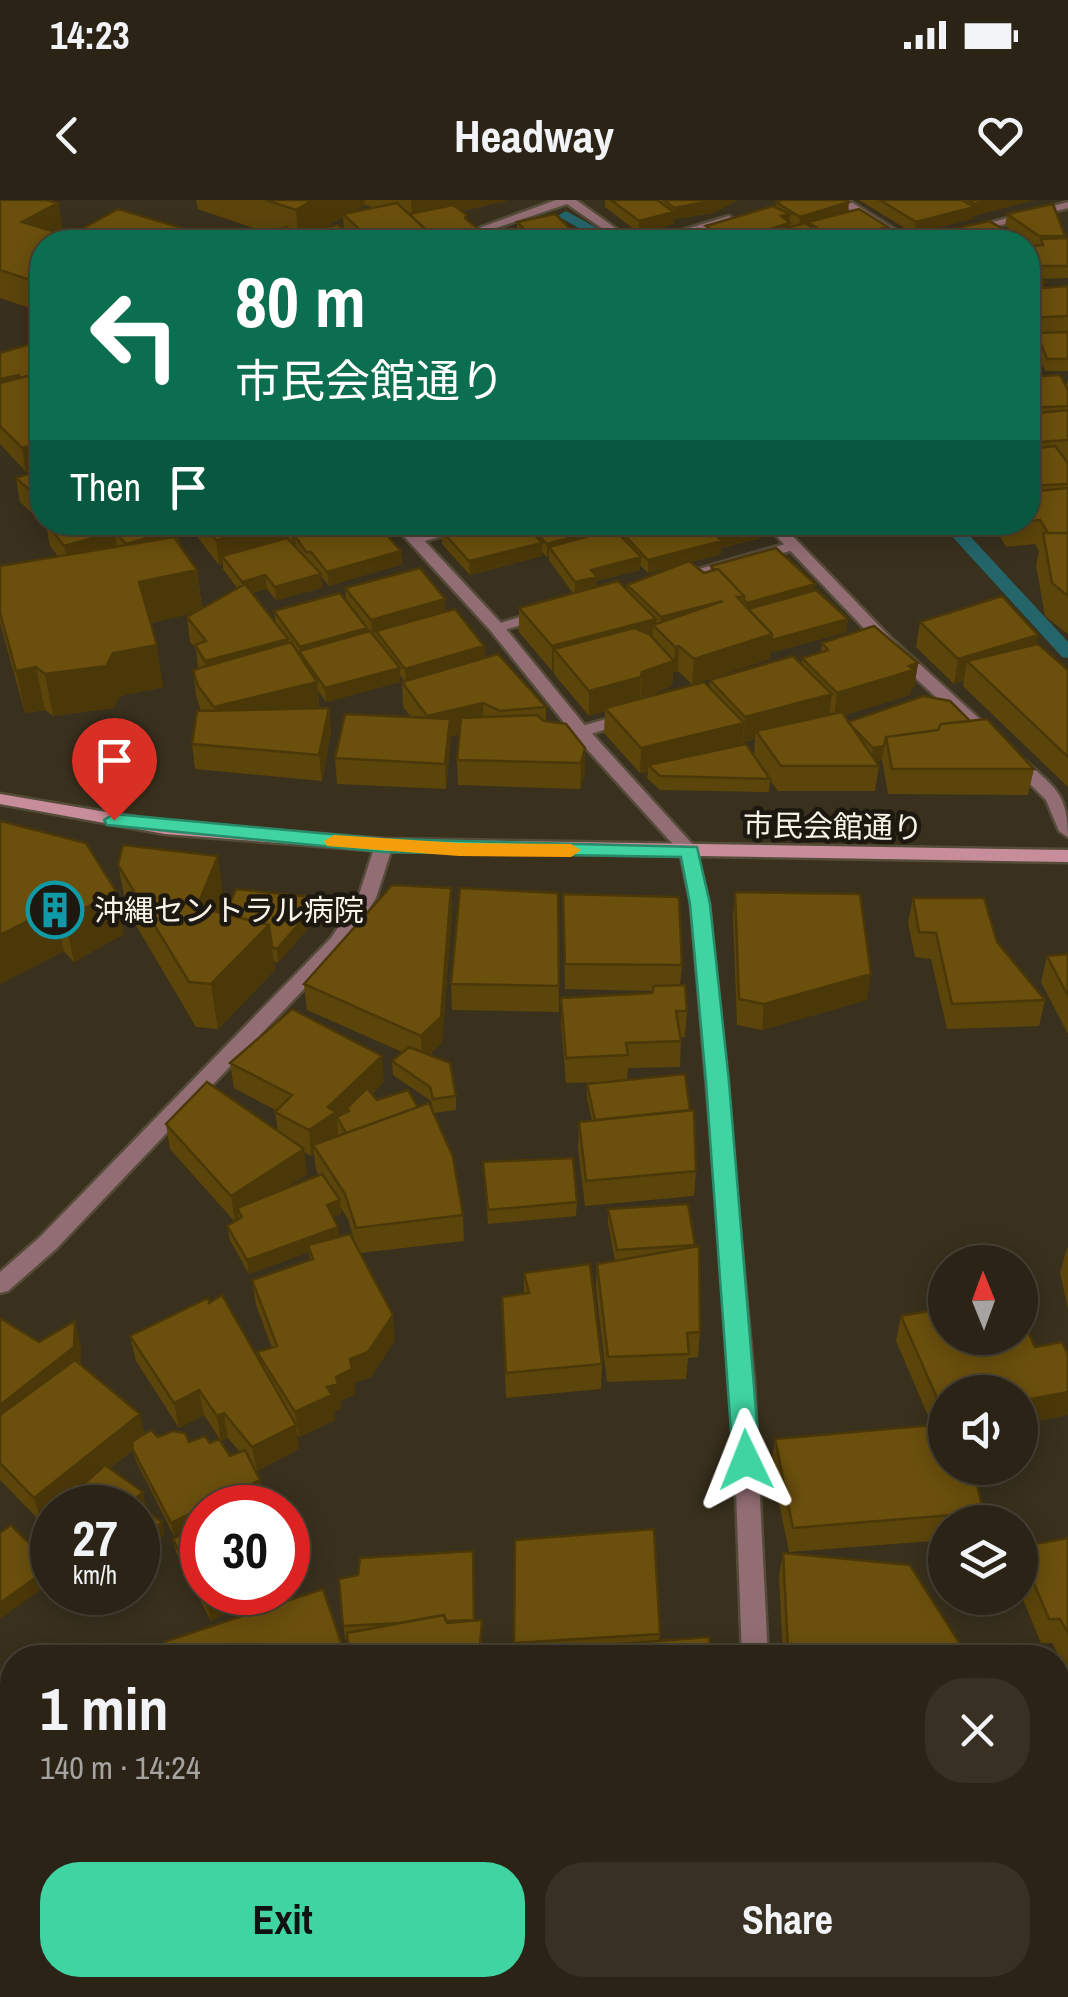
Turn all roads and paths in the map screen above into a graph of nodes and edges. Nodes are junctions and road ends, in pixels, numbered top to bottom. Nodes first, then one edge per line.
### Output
1 (840, 200) edge
2 (1066, 205) edge
3 (745, 216) edge
4 (486, 230) edge
5 (612, 230) edge
6 (693, 230) edge
7 (889, 230) edge
8 (969, 230) edge
9 (410, 535) edge
10 (434, 535) edge
11 (782, 535) edge
12 (415, 540) junction
13 (792, 546) junction
14 (662, 581) edge
15 (551, 612) edge
16 (496, 627) junction
17 (884, 640) junction
18 (865, 646) edge
19 (638, 715) edge
20 (581, 732) junction
21 (0, 799) edge
22 (1068, 832) edge
23 (384, 845) junction
24 (690, 851) junction
25 (1068, 856) edge
26 (0, 1285) edge
27 (754, 1645) edge

1 - 7 street
2 - 8 street
3 - 6 street
4 - 5 street
9 - 12 street
10 - 12 street
11 - 13 street
12 - 16 street
13 - 14 street
13 - 17 street
15 - 16 street
16 - 20 street
17 - 18 street
17 - 22 street
19 - 20 street
20 - 24 street
21 - 23 main road, 市民会館通り
23 - 24 main road, 市民会館通り
23 - 26 street
24 - 25 main road, 市民会館通り
24 - 27 street

